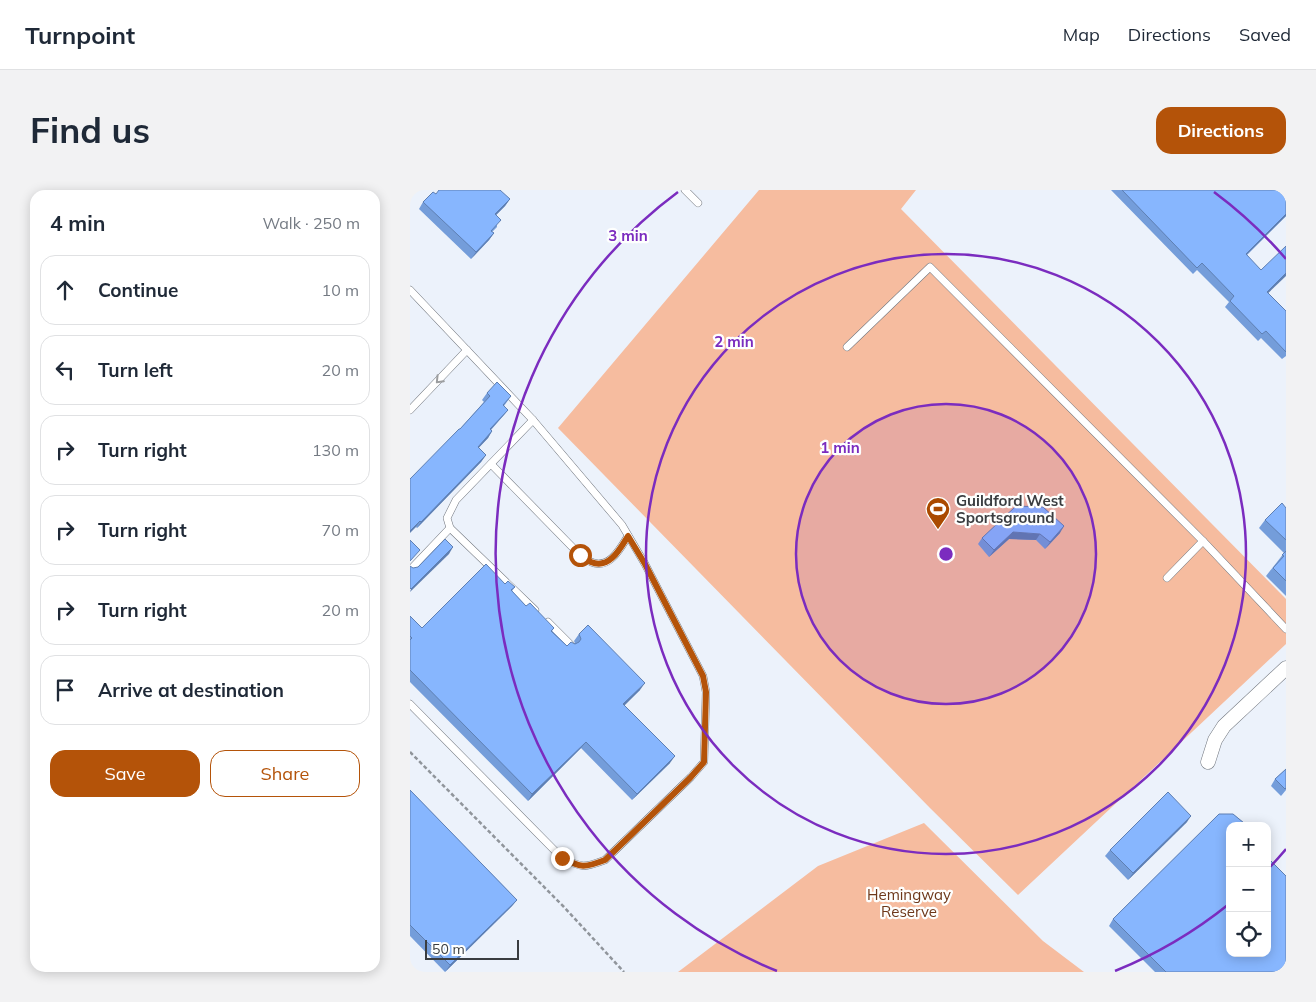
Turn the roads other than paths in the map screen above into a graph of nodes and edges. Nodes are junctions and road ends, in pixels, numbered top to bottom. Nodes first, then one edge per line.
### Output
1 (685, 190) edge
2 (698, 203) dead end
3 (410, 290) edge
4 (847, 347) dead end
5 (467, 350) junction
6 (410, 410) edge
7 (533, 420) junction
8 (490, 464) junction
9 (450, 528) junction
10 (628, 536) junction
11 (1203, 541) junction
12 (410, 570) edge
13 (1167, 578) dead end
14 (1286, 628) edge
15 (571, 644) edge
16 (1286, 668) edge
17 (410, 704) edge
18 (1208, 762) dead end

1 - 2 lane
3 - 5 lane
4 - 11 lane
5 -> 6 lane
5 - 7 lane
7 - 8 lane
7 - 10 lane
8 - 9 lane
8 - 10 lane
9 - 12 lane
9 - 15 lane
10 - 17 lane
11 - 13 lane
11 - 14 lane
16 - 18 street

